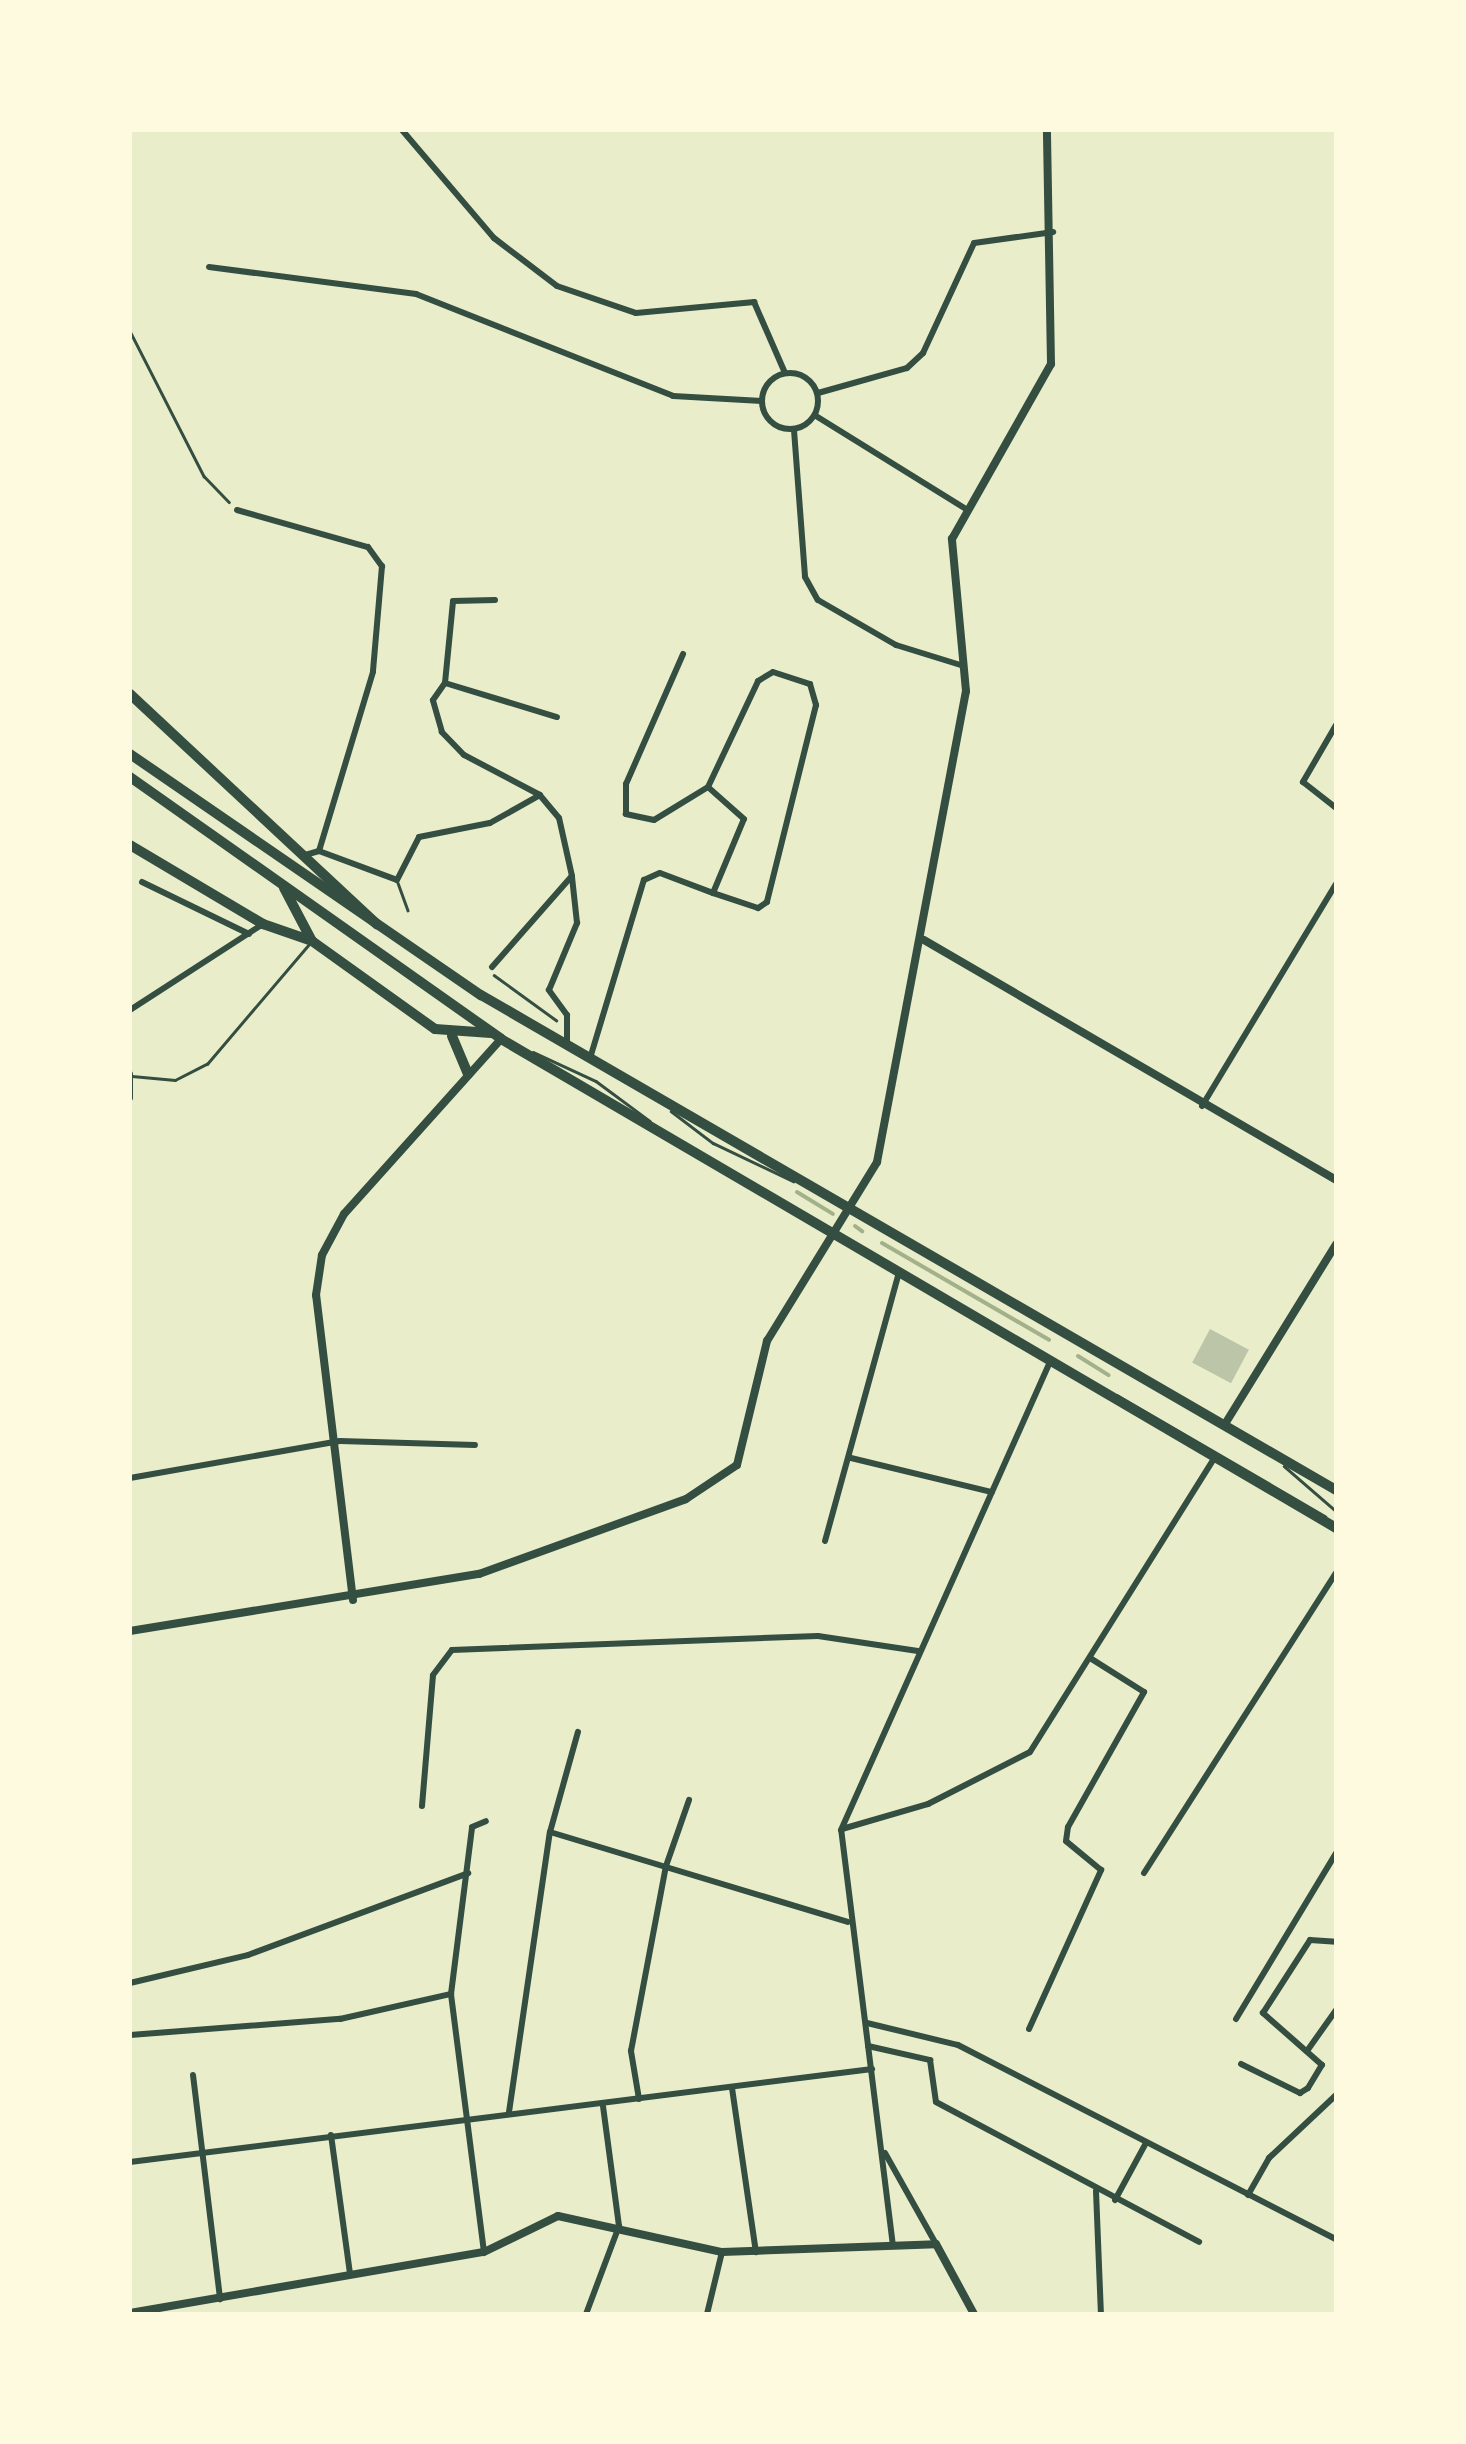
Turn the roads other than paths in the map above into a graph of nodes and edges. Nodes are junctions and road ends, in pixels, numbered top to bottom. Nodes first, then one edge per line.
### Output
1 (402, 130) edge
2 (1048, 130) edge
3 (1053, 232) junction
4 (210, 268) dead end
5 (785, 373) junction
6 (818, 394) junction
7 (762, 401) junction
8 (816, 416) junction
9 (794, 430) junction
10 (966, 509) junction
11 (237, 510) road end
12 (494, 600) dead end
13 (683, 654) dead end
14 (965, 666) junction
15 (445, 683) junction
16 (130, 694) edge
17 (557, 716) dead end
18 (1336, 726) edge
19 (130, 754) edge
20 (130, 777) edge
21 (708, 787) junction
22 (540, 795) junction
23 (1336, 808) edge
24 (130, 845) edge
25 (319, 851) junction
26 (305, 855) junction
27 (572, 876) junction
28 (397, 880) junction
29 (142, 882) dead end
30 (281, 882) junction
31 (1336, 884) edge
32 (713, 893) junction
33 (408, 910) dead end
34 (263, 924) junction
35 (384, 932) junction
36 (249, 934) junction
37 (924, 940) junction
38 (312, 941) junction
39 (494, 972) road end
40 (130, 1010) edge
41 (452, 1036) junction
42 (497, 1036) junction
43 (567, 1042) junction
44 (591, 1055) junction
45 (468, 1074) junction
46 (131, 1075) edge
47 (130, 1098) edge
48 (1202, 1106) junction
49 (1336, 1180) edge
50 (855, 1208) junction
51 (832, 1238) junction
52 (1336, 1244) edge
53 (898, 1276) junction
54 (1050, 1362) junction
55 (1101, 1392) junction
56 (1225, 1424) junction
57 (340, 1442) junction
58 (476, 1445) dead end
59 (1266, 1449) junction
60 (851, 1458) junction
61 (1215, 1458) junction
62 (130, 1478) edge
63 (1336, 1490) edge
64 (992, 1492) junction
65 (1336, 1510) edge
66 (1336, 1526) edge
67 (824, 1541) dead end
68 (1336, 1574) edge
69 (353, 1600) junction
70 (130, 1631) edge
71 (918, 1651) junction
72 (1090, 1658) junction
73 (578, 1732) dead end
74 (689, 1800) dead end
75 (422, 1806) dead end
76 (486, 1821) dead end
77 (841, 1830) junction
78 (550, 1832) junction
79 (1336, 1853) edge
80 (666, 1866) junction
81 (468, 1873) junction
82 (1144, 1874) dead end
83 (848, 1922) junction
84 (1336, 1942) edge
85 (130, 1983) edge
86 (450, 1994) junction
87 (1336, 2010) edge
88 (1236, 2019) dead end
89 (866, 2022) junction
90 (1029, 2030) dead end
91 (130, 2035) edge
92 (868, 2046) junction
93 (1307, 2050) junction
94 (1241, 2064) dead end
95 (872, 2069) junction
96 (194, 2076) dead end
97 (732, 2088) junction
98 (1336, 2095) edge
99 (638, 2100) junction
100 (603, 2106) junction
101 (508, 2112) junction
102 (468, 2119) junction
103 (330, 2135) junction
104 (1146, 2143) junction
105 (882, 2148) junction
106 (199, 2154) junction
107 (130, 2162) edge
108 (1096, 2190) junction
109 (1248, 2196) junction
110 (1115, 2200) junction
111 (619, 2226) junction
112 (1336, 2239) edge
113 (1199, 2242) dead end
114 (936, 2244) junction
115 (893, 2247) junction
116 (484, 2252) junction
117 (722, 2252) junction
118 (756, 2252) junction
119 (350, 2272) junction
120 (220, 2298) junction
121 (130, 2313) edge
122 (586, 2314) edge
123 (707, 2314) edge
124 (974, 2314) edge
125 (1102, 2314) edge

1 - 5 street
2 - 3 street
3 - 6 street
3 - 10 street
4 - 7 street
5 - 6 street
5 - 7 street
6 - 8 street
7 - 9 street
8 - 9 street
8 - 10 street
9 - 14 street
10 - 14 street
11 - 25 street
12 - 15 street
13 - 21 street
14 - 37 street
15 - 17 street
15 - 22 street
16 - 26 highway
18 - 23 street
19 - 35 highway
20 - 30 highway
21 - 32 street
21 - 32 street
22 - 27 street
22 - 28 street
24 - 34 highway
25 - 26 street
25 - 28 street
26 - 35 highway
27 - 39 street
27 - 43 street
28 - 33 lane
29 - 36 street
30 - 38 highway
30 - 42 highway
31 - 48 street
32 - 44 street
34 - 36 street
34 - 38 highway
35 - 43 highway
36 - 40 street
37 - 48 street
37 - 50 street
38 - 41 highway
38 - 46 lane
41 - 42 highway
41 - 45 highway
42 - 45 street
42 - 51 highway
43 - 44 highway
44 - 50 highway
45 - 57 street
46 - 47 street
48 - 49 street
50 - 51 street
50 - 56 highway
51 - 53 highway
51 - 69 street
52 - 56 street
53 - 54 highway
53 - 60 street
54 - 55 highway
54 - 64 street
55 - 61 highway
55 - 66 lane
56 - 59 highway
57 - 58 street
57 - 62 street
57 - 69 street
59 - 63 highway
59 - 65 lane
60 - 64 street
60 - 67 street
61 - 66 highway
61 - 72 street
64 - 71 street
68 - 82 street
69 - 70 street
71 - 75 street
71 - 77 street
72 - 77 street
72 - 90 street
73 - 78 street
74 - 80 street
76 - 81 street
77 - 83 street
78 - 80 street
78 - 101 street
79 - 88 street
80 - 83 street
80 - 99 street
81 - 85 street
81 - 86 street
83 - 89 street
84 - 93 street
86 - 91 street
86 - 102 street
87 - 93 street
89 - 92 street
89 - 104 street
92 - 95 street
92 - 108 street
93 - 94 street
95 - 97 street
95 - 105 street
96 - 106 street
97 - 99 street
97 - 118 street
98 - 109 street
99 - 100 street
100 - 101 street
100 - 111 street
101 - 102 street
102 - 103 street
102 - 116 street
103 - 106 street
103 - 119 street
104 - 109 street
104 - 110 street
105 - 114 street
105 - 115 street
106 - 107 street
106 - 120 street
108 - 110 street
108 - 125 street
109 - 112 street
110 - 113 street
111 - 116 street
111 - 117 street
111 - 122 street
114 - 115 street
114 - 124 street
115 - 118 street
116 - 119 street
117 - 118 street
117 - 123 street
119 - 120 street
120 - 121 street

